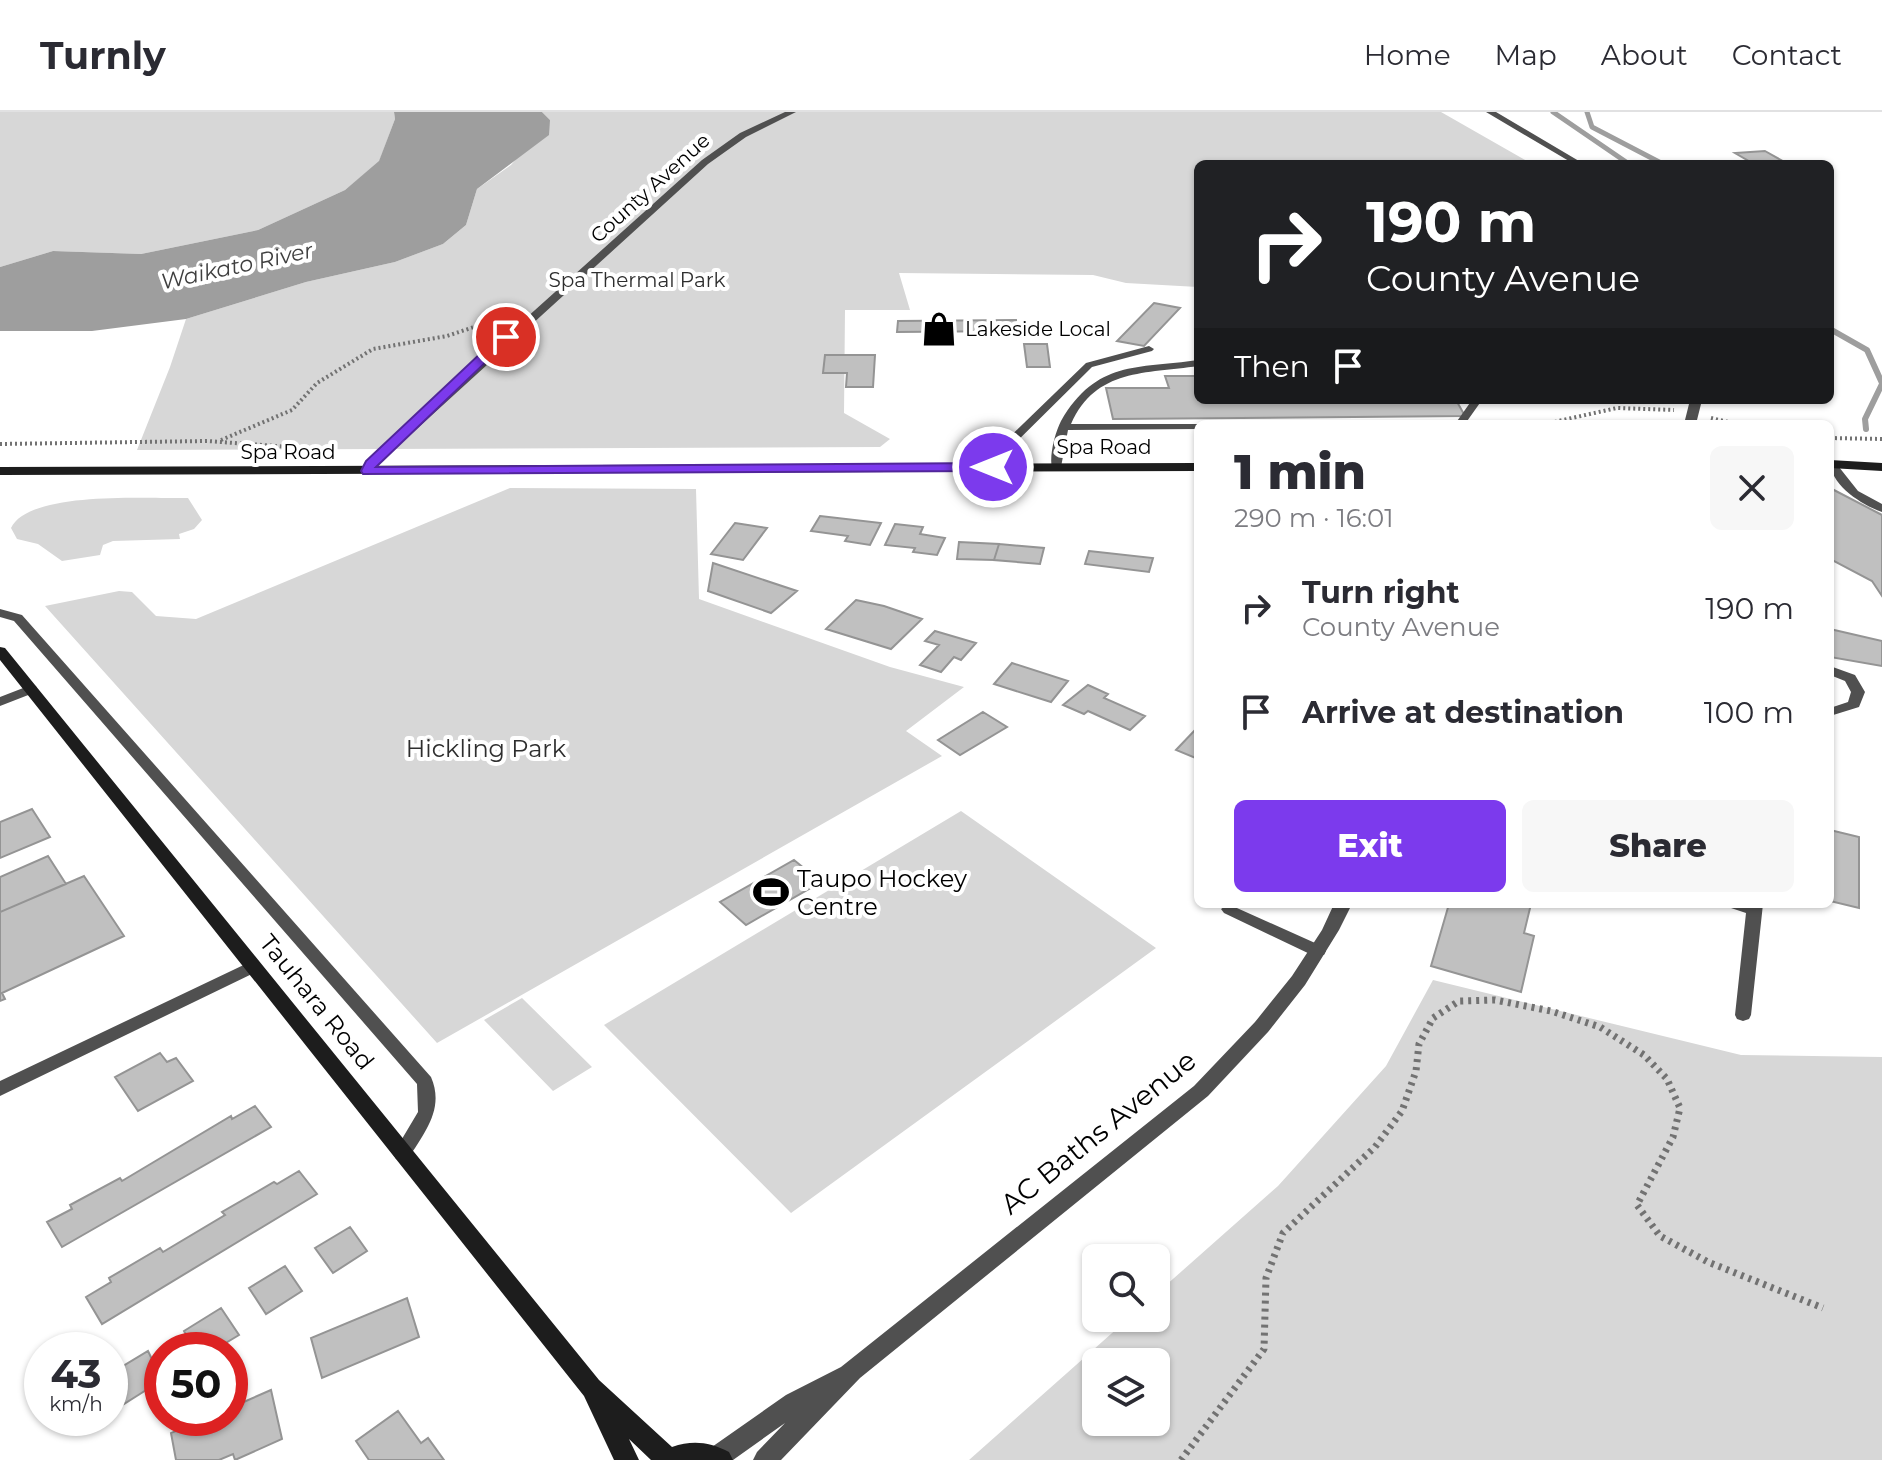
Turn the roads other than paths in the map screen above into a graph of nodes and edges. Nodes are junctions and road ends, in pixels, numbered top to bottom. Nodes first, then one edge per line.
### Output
1 (792, 112) edge
2 (1490, 112) edge
3 (1573, 160) edge
4 (1149, 349) dead end
5 (1194, 364) edge
6 (1194, 426) edge
7 (1063, 427) junction
8 (1834, 464) edge
9 (993, 467) junction
10 (1056, 467) junction
11 (1194, 467) edge
12 (1882, 467) edge
13 (1834, 469) edge
14 (1, 471) edge
15 (368, 471) junction
16 (1882, 509) edge
17 (0, 613) edge
18 (0, 651) edge
19 (1834, 672) edge
20 (31, 689) junction
21 (0, 702) edge
22 (1834, 711) edge
23 (1341, 908) edge
24 (1755, 908) edge
25 (1229, 909) dead end
26 (1318, 951) junction
27 (252, 967) junction
28 (1743, 1015) dead end
29 (0, 1089) edge
30 (402, 1154) junction
31 (852, 1371) junction
32 (591, 1388) junction
33 (719, 1458) edge
34 (627, 1460) edge
35 (668, 1460) edge
36 (765, 1460) edge

1 - 15 street, County Avenue
2 - 3 street
4 - 9 lane
5 - 7 lane
6 - 7 lane
7 - 10 lane
8 - 12 main road
9 - 10 main road, Spa Road
9 - 15 main road, Spa Road
10 - 11 main road, Spa Road
13 - 16 lane
14 - 15 main road, Spa Road
17 - 30 lane
18 - 20 main road, Tauhara Road
19 - 22 lane
20 - 21 lane
20 - 27 main road, Tauhara Road
23 - 26 street, AC Baths Avenue
24 - 28 lane
25 - 26 lane
26 - 31 street, AC Baths Avenue
27 - 29 lane
27 - 30 main road, Tauhara Road
30 - 32 main road, Tauhara Road
31 - 33 street, AC Baths Avenue
31 - 36 street, AC Baths Avenue
32 - 34 main road, Tauhara Road
32 - 35 main road, Tauhara Road
33 - 35 main road

